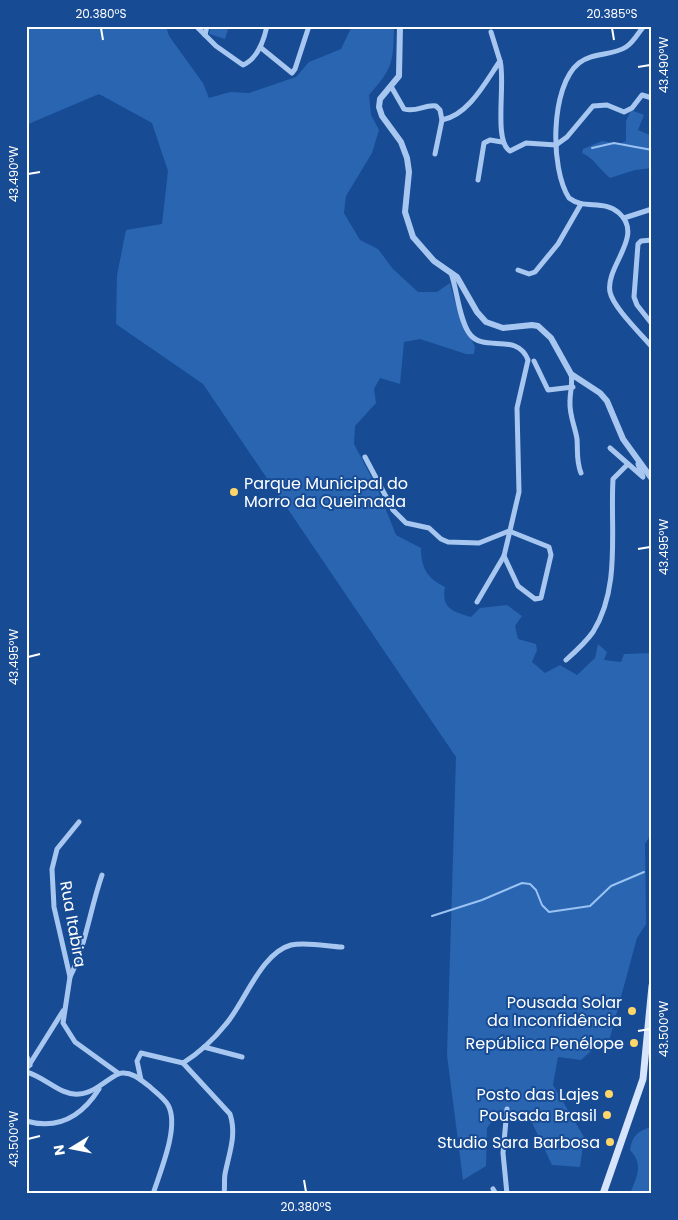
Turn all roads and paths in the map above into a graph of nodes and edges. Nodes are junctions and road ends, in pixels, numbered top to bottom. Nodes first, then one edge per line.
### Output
1 (196, 26) edge
2 (207, 26) edge
3 (267, 26) edge
4 (309, 26) edge
5 (400, 26) edge
6 (644, 26) edge
7 (490, 32) dead end
8 (204, 36) junction
9 (260, 47) junction
10 (500, 61) junction
11 (392, 88) junction
12 (652, 98) edge
13 (442, 120) junction
14 (502, 142) junction
15 (556, 145) junction
16 (435, 154) dead end
17 (478, 180) dead end
18 (581, 204) junction
19 (652, 209) edge
20 (624, 218) junction
21 (652, 240) edge
22 (518, 270) dead end
23 (451, 272) junction
24 (652, 324) edge
25 (652, 347) edge
26 (534, 361) dead end
27 (571, 374) junction
28 (573, 387) junction
29 (627, 444) junction
30 (610, 448) dead end
31 (365, 457) dead end
32 (628, 464) junction
33 (581, 473) dead end
34 (652, 479) edge
35 (509, 531) junction
36 (504, 556) junction
37 (477, 602) dead end
38 (566, 660) dead end
39 (79, 822) dead end
40 (102, 874) dead end
41 (342, 947) dead end
42 (70, 977) junction
43 (652, 986) edge
44 (65, 1007) junction
45 (204, 1047) junction
46 (26, 1054) edge
47 (242, 1057) dead end
48 (182, 1063) junction
49 (30, 1065) junction
50 (26, 1071) edge
51 (118, 1073) junction
52 (141, 1080) junction
53 (98, 1089) junction
54 (507, 1109) dead end
55 (26, 1122) edge
56 (153, 1194) edge
57 (224, 1194) edge
58 (508, 1194) edge
59 (603, 1194) edge

1 - 8 street
2 - 8 street
3 - 9 street
4 - 9 street
5 - 11 street
6 - 15 street
7 - 10 street
8 - 9 street
10 - 13 street
10 - 14 street
11 - 13 street
11 - 23 street
12 - 15 street
13 - 16 street
14 - 15 street
14 - 17 street
15 - 18 street
18 - 20 street
18 - 22 street
19 - 20 street
20 - 25 street
21 - 24 street
23 - 27 street
23 - 35 street
26 - 28 street
27 - 28 street
27 - 29 street
28 - 33 street
29 - 32 street
29 - 34 street
30 - 32 street
31 - 35 street
32 - 38 street
35 - 36 street
35 - 36 street
36 - 37 street
39 - 42 street, Rua Itabira
40 - 42 street
41 - 45 street
42 - 44 street, Rua Itabira
43 - 59 main road
44 - 49 street
44 - 51 street, Rua Itabira
45 - 47 street
45 - 48 street
46 - 49 street
48 - 52 street
48 - 57 street
49 - 50 street
50 - 53 street
51 - 52 street, Rua Itabira
51 - 53 street
52 - 56 street
53 - 55 street
54 - 58 street

